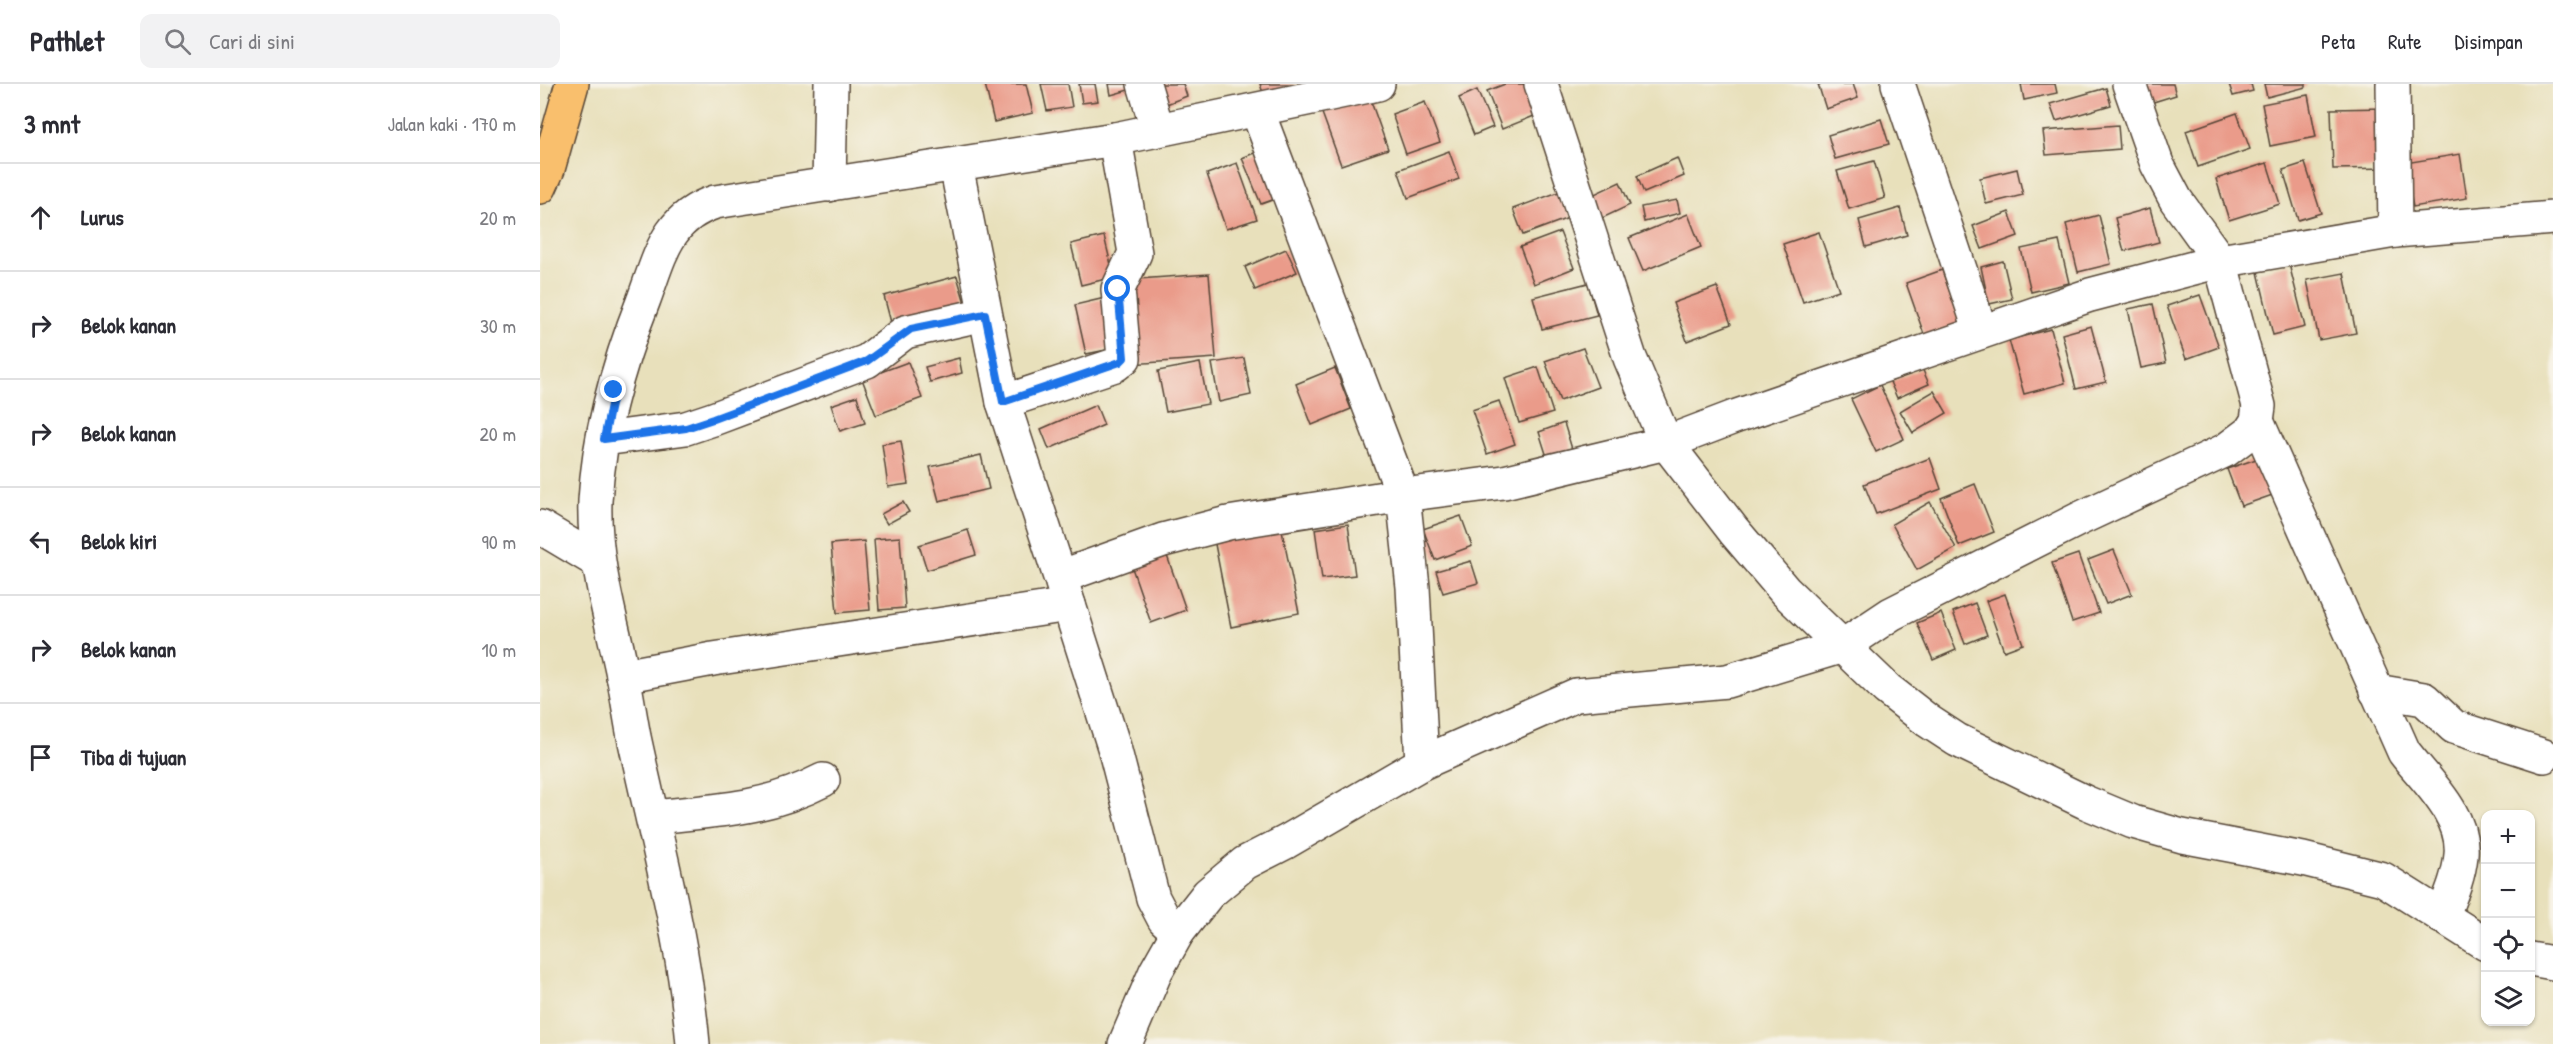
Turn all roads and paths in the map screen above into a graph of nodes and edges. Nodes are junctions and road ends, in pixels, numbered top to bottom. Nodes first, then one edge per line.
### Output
1 (572, 84) edge
2 (831, 84) edge
3 (1144, 84) edge
4 (1541, 84) edge
5 (1898, 84) edge
6 (2129, 84) edge
7 (2393, 84) edge
8 (1363, 86) edge
9 (1257, 110) junction
10 (1157, 128) junction
11 (1115, 139) junction
12 (956, 165) junction
13 (829, 185) junction
14 (540, 187) edge
15 (2553, 218) edge
16 (2395, 231) junction
17 (2220, 261) junction
18 (985, 314) junction
19 (1981, 332) junction
20 (1003, 402) junction
21 (2257, 421) junction
22 (604, 439) junction
23 (1666, 443) junction
24 (1403, 495) junction
25 (540, 527) edge
26 (597, 561) junction
27 (1065, 591) junction
28 (1843, 646) junction
29 (623, 676) junction
30 (2376, 691) junction
31 (2544, 756) dead end
32 (1422, 763) junction
33 (823, 780) dead end
34 (654, 817) junction
35 (2442, 918) junction
36 (1178, 932) junction
37 (2481, 941) edge
38 (2535, 959) edge
39 (2553, 963) edge
40 (693, 1044) edge
41 (1125, 1044) edge

1 - 14 highway
2 - 13 street
3 - 10 street
4 - 23 street
5 - 19 street
6 - 17 street
7 - 16 street
8 - 9 street
9 - 10 street
9 - 24 street
10 - 11 street
11 - 12 street
11 - 20 street
12 - 13 street
12 - 18 street
13 - 22 street
15 - 16 street
16 - 17 street
17 - 19 street
17 - 21 street
18 - 20 street
18 - 22 street
19 - 23 street
20 - 27 street
21 - 28 street
21 - 30 street
22 - 26 street
23 - 24 street
23 - 28 street
24 - 27 street
24 - 32 street
25 - 26 street
26 - 29 street
27 - 29 street
27 - 36 street
28 - 32 street
28 - 35 street
29 - 34 street
30 - 31 street
30 - 35 street
32 - 36 street
33 - 34 street
34 - 40 street
35 - 37 street
36 - 41 street
38 - 39 street

